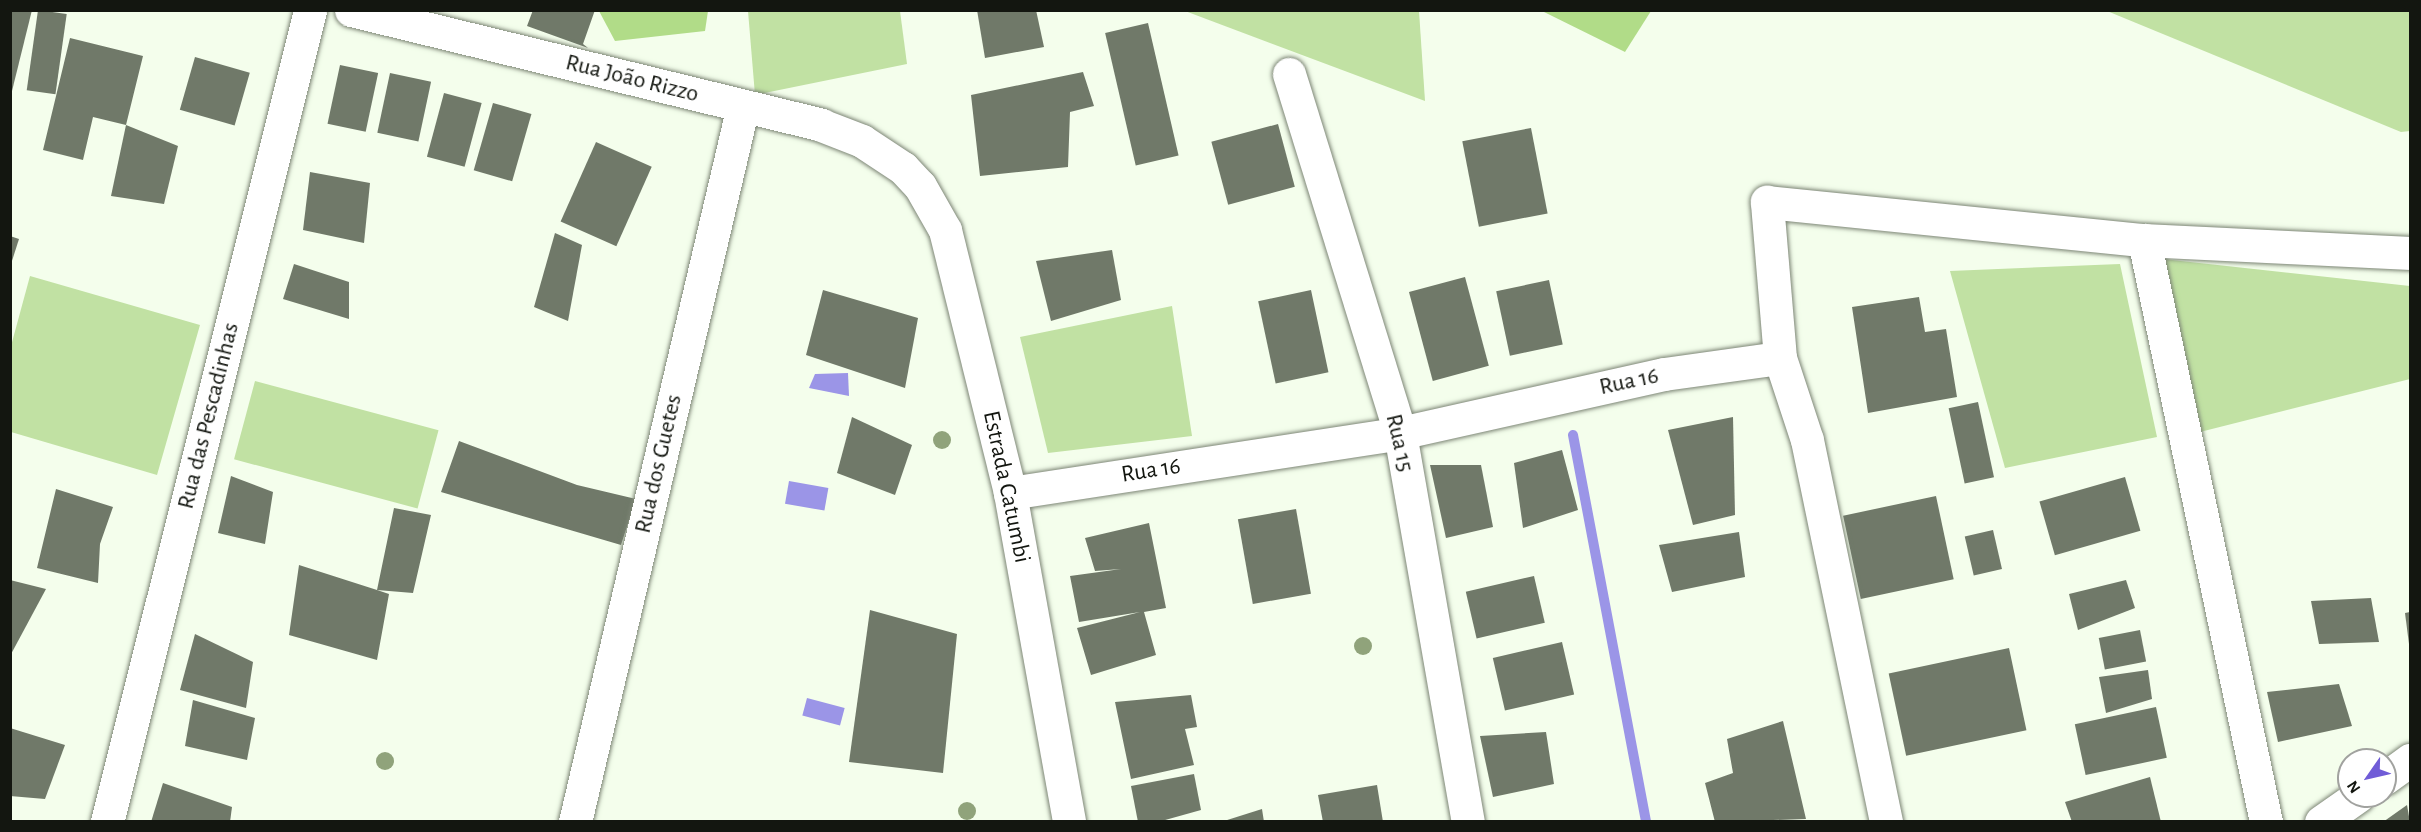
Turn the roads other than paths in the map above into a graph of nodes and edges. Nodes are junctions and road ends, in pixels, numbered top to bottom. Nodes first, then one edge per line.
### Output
1 (310, 10) edge
2 (351, 10) edge
3 (1288, 74) dead end
4 (743, 106) junction
5 (903, 168) joint
6 (2144, 240) junction
7 (2410, 253) edge
8 (1780, 358) junction
9 (1400, 433) junction
10 (1010, 493) junction
11 (2410, 760) edge
12 (2397, 769) edge
13 (2340, 808) edge
14 (107, 822) edge
15 (575, 822) edge
16 (1069, 822) edge
17 (1468, 822) edge
18 (1886, 822) edge
19 (2266, 822) edge
20 (2320, 822) edge

1 - 14 street, Rua das Pescadinhas
2 - 4 street, Rua João Rizzo
3 - 9 street, Rua 15
4 - 5 street, Rua João Rizzo
4 - 15 street, Rua dos Guetes
5 - 10 street, Estrada Catumbi
6 - 7 street
6 - 8 street
6 - 19 street
8 - 9 street, Rua 16
8 - 18 street
9 - 10 street, Rua 16
9 - 17 street, Rua 15
10 - 16 street, Estrada Catumbi
11 - 12 street
13 - 20 street

